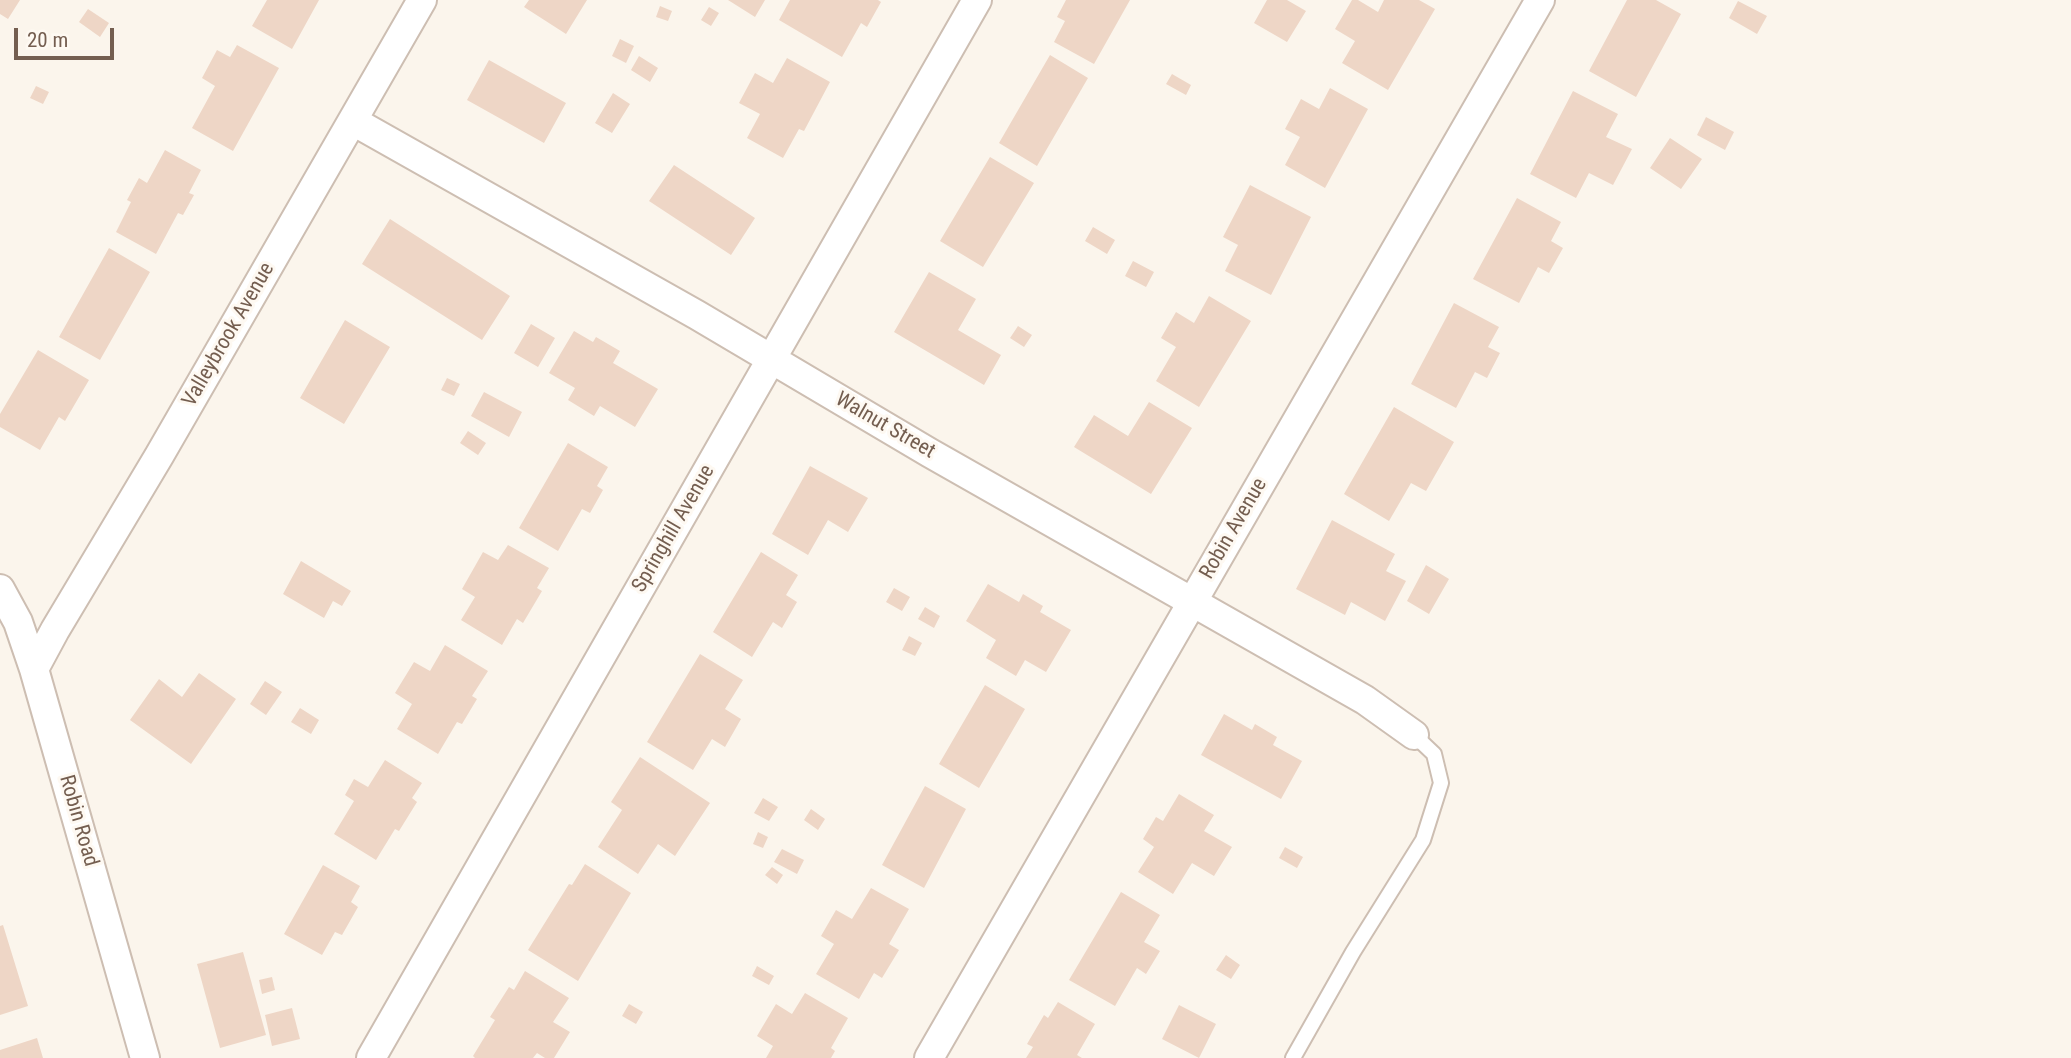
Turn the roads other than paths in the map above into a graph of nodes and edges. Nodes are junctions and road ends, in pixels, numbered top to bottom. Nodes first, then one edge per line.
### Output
1 (422, 0) edge
2 (977, 0) edge
3 (1540, 0) edge
4 (353, 121) junction
5 (771, 360) junction
6 (0, 589) edge
7 (1193, 601) junction
8 (34, 669) junction
9 (1413, 735) joint
10 (145, 1058) edge
11 (371, 1058) edge
12 (929, 1058) edge
13 (1293, 1058) edge

1 - 4 street, Valleybrook Avenue
2 - 5 street, Springhill Avenue
3 - 7 street, Robin Avenue
4 - 5 street, Walnut Street
4 - 8 street, Valleybrook Avenue
5 - 7 street, Walnut Street
5 - 11 street, Springhill Avenue
6 - 8 street, Robin Road
7 - 9 street, Walnut Street
7 - 12 street, Robin Avenue
8 - 10 street, Robin Road
9 - 13 lane

